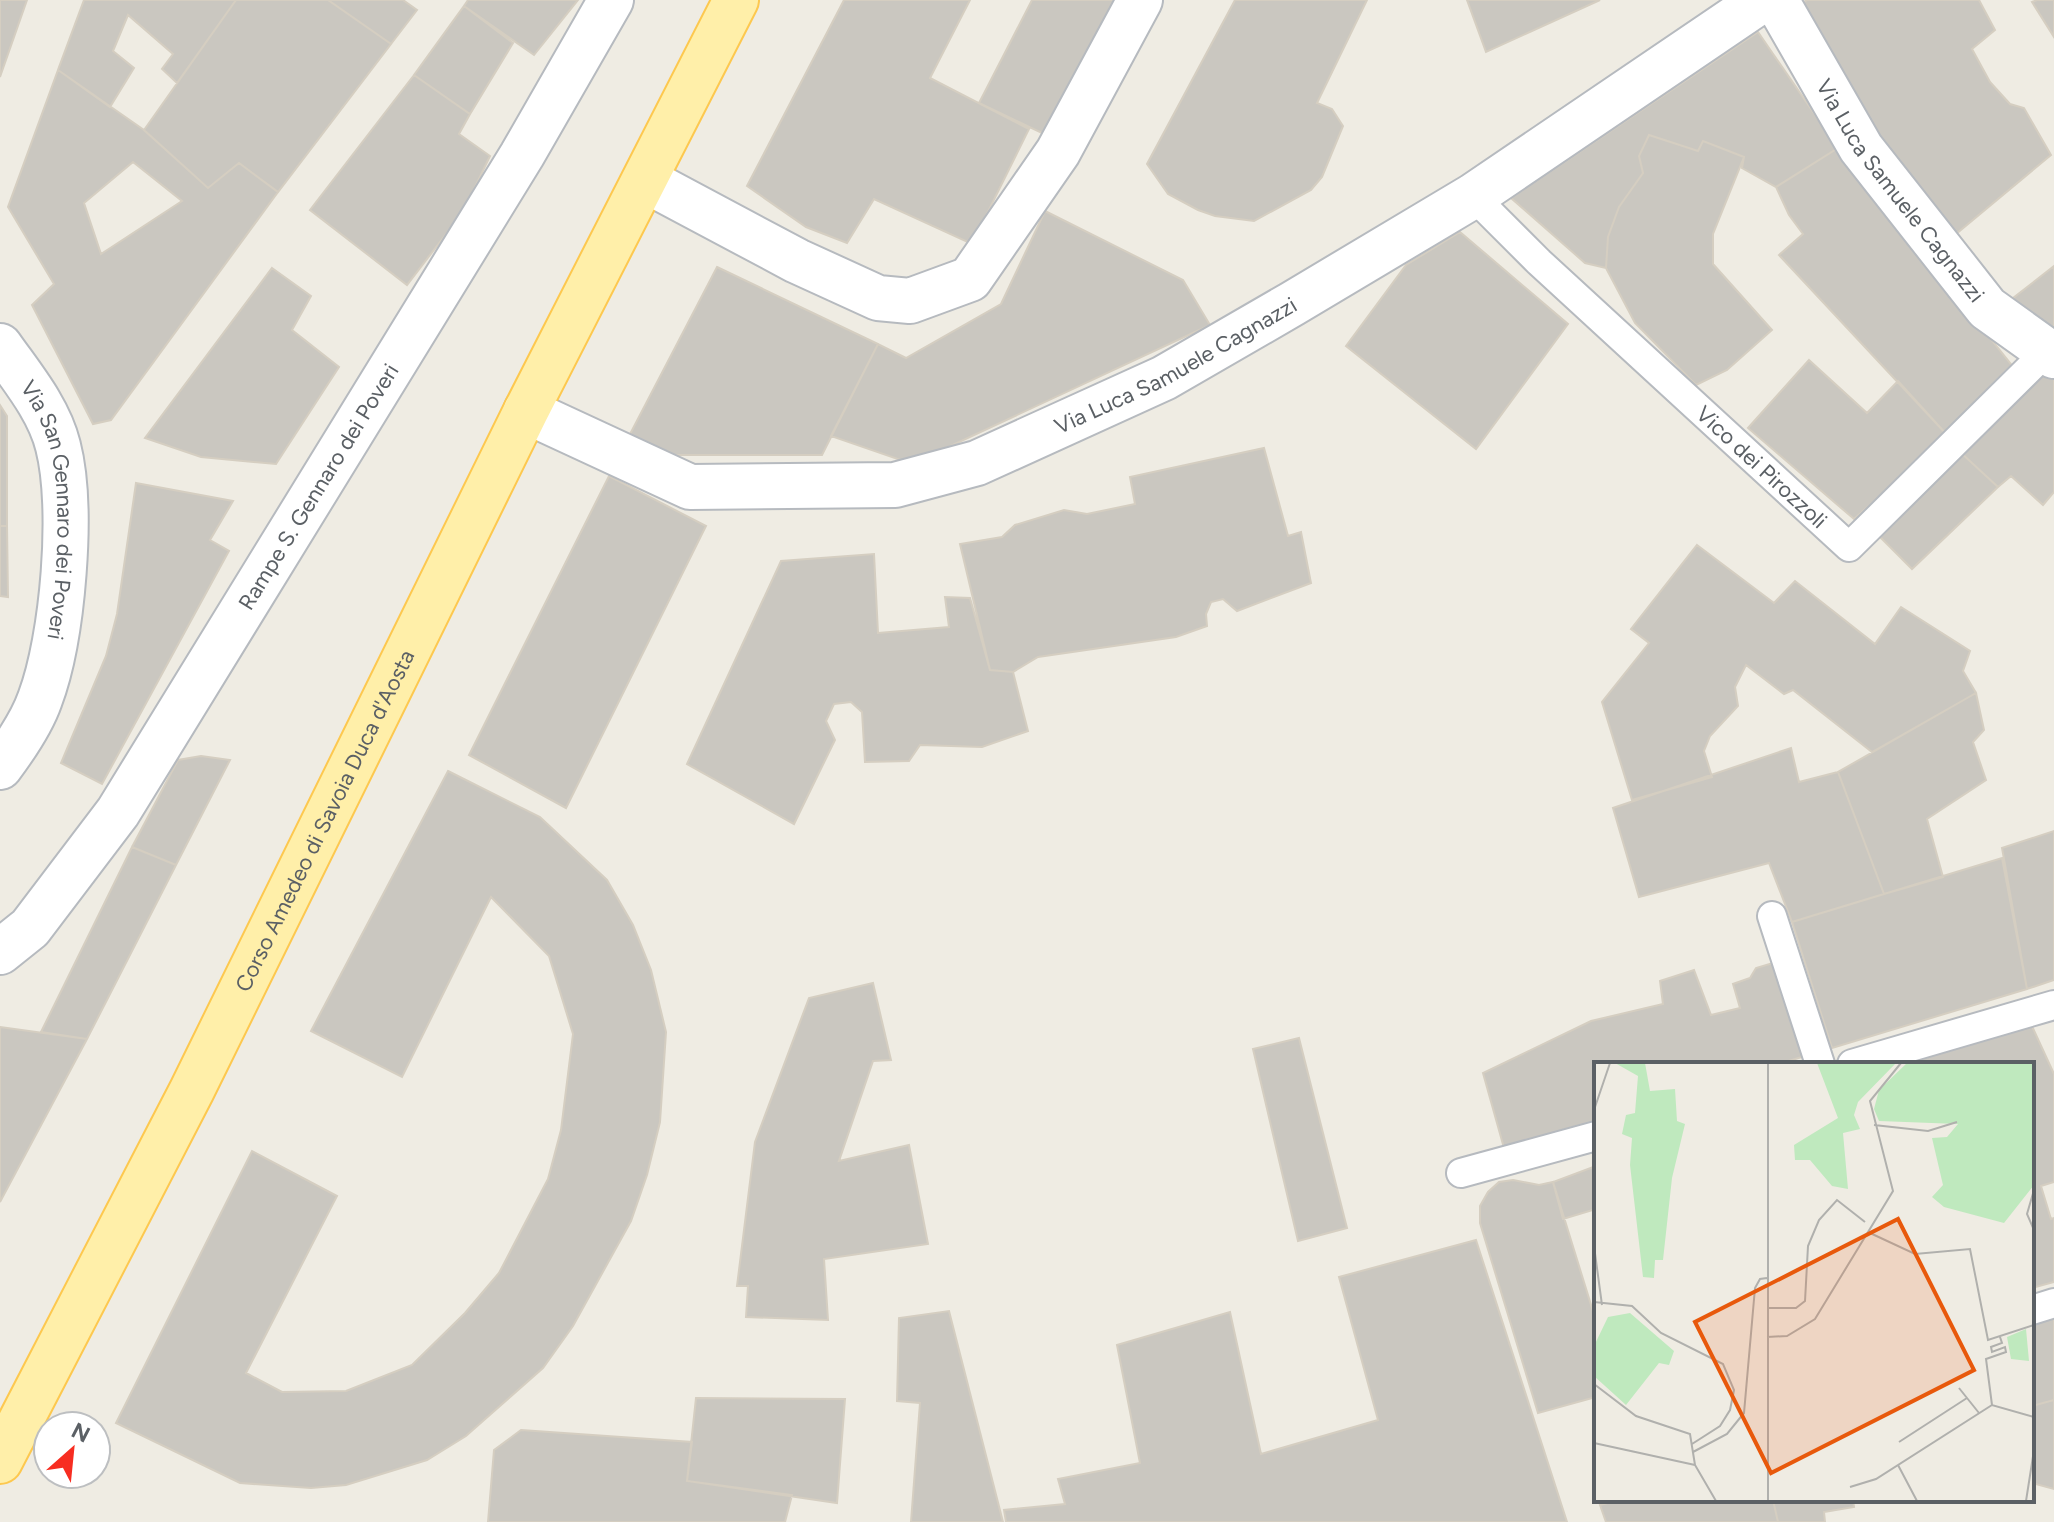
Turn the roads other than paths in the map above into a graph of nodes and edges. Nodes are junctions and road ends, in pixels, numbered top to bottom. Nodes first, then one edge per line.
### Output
1 (611, 0) edge
2 (736, 0) edge
3 (1140, 0) edge
4 (1762, 0) edge
5 (1776, 0) edge
6 (645, 180) junction
7 (1473, 196) junction
8 (0, 346) edge
9 (2050, 354) edge
10 (526, 411) junction
11 (0, 767) edge
12 (1772, 916) dead end
13 (0, 952) edge
14 (2054, 1005) edge
15 (1819, 1062) edge
16 (1870, 1062) edge
17 (1594, 1137) edge
18 (1461, 1173) dead end
19 (2054, 1303) edge
20 (2034, 1309) edge
21 (0, 1461) edge

1 - 13 street, Rampe S. Gennaro dei Poveri
2 - 6 main road, Corso Amedeo di Savoia Duca d'Aosta
3 - 6 street
4 - 7 street, Via Luca Samuele Cagnazzi
5 - 9 street, Via Luca Samuele Cagnazzi
6 - 10 main road, Corso Amedeo di Savoia Duca d'Aosta
7 - 9 lane, Vico dei Pirozzoli
7 - 10 street, Via Luca Samuele Cagnazzi
8 - 11 street, Via San Gennaro dei Poveri
10 - 21 main road, Corso Amedeo di Savoia Duca d'Aosta
12 - 15 lane
14 - 16 lane
17 - 18 lane
19 - 20 lane

